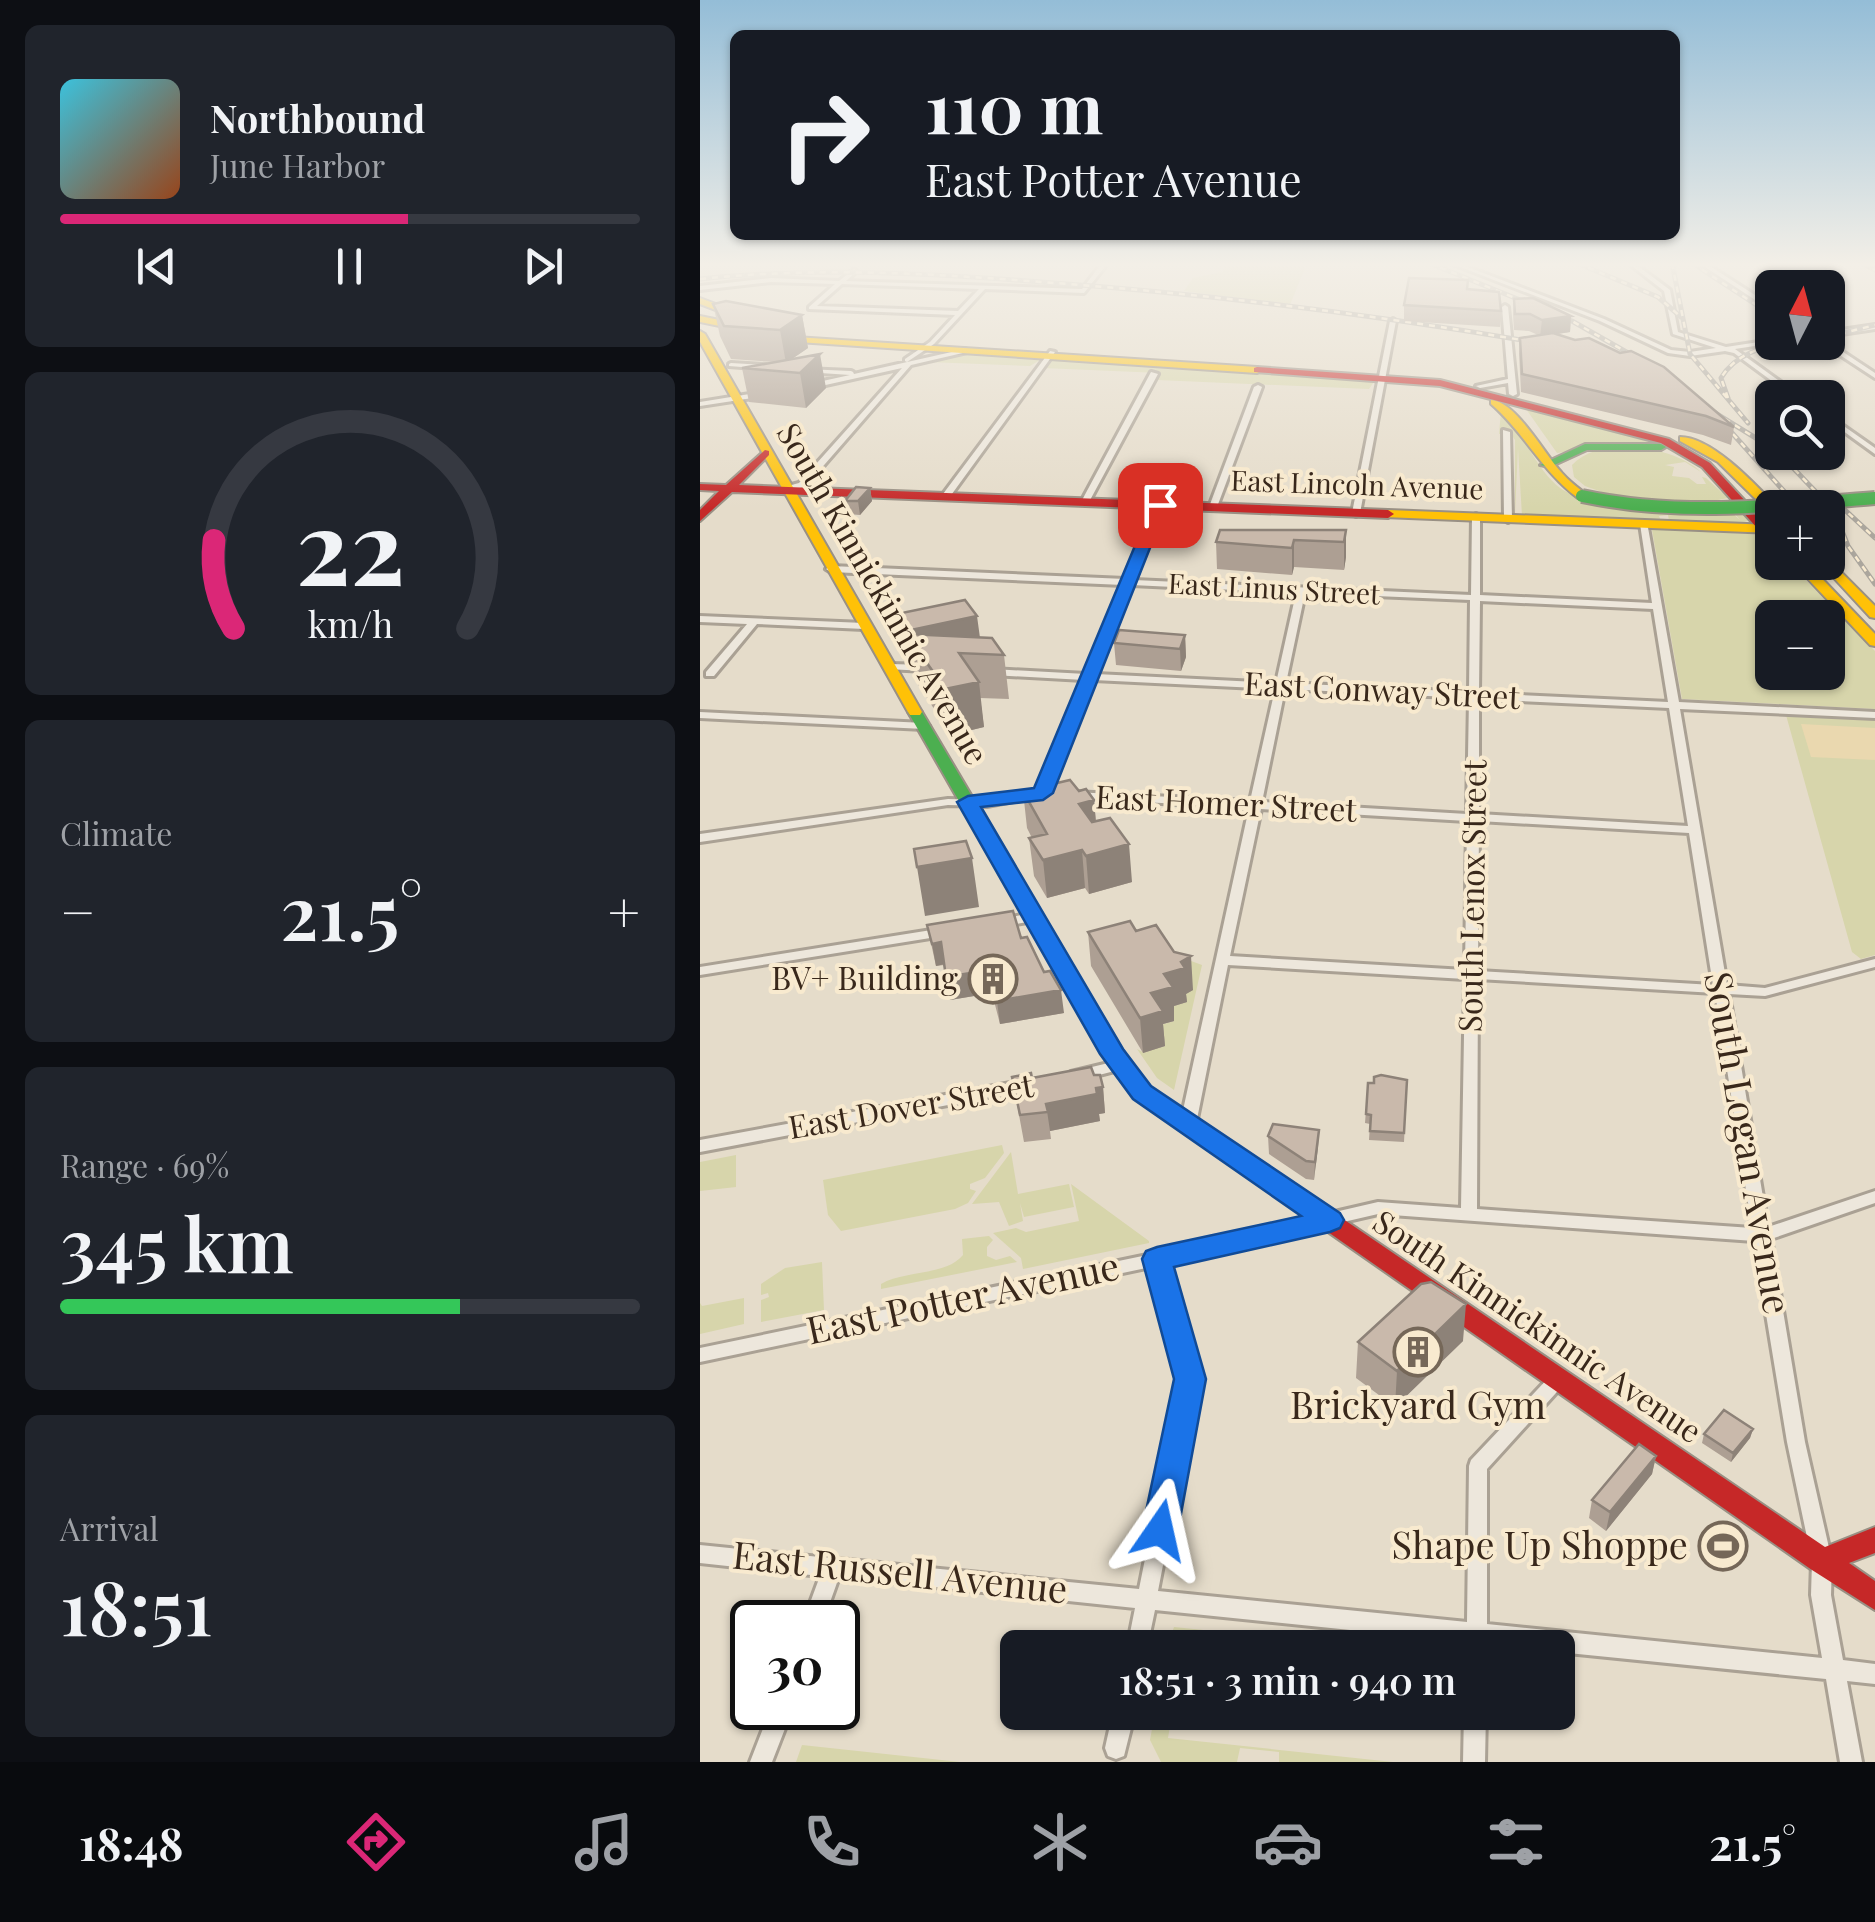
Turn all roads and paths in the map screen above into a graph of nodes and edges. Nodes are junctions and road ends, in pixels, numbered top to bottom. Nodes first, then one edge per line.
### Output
1 (714, 345) edge
2 (920, 345) edge
3 (1389, 345) edge
4 (1509, 345) edge
5 (1656, 345) edge
6 (1717, 345) edge
7 (1746, 345) edge
8 (1748, 345) edge
9 (928, 346) junction
10 (968, 348) junction
11 (1726, 348) junction
12 (1050, 354) junction
13 (1741, 355) junction
14 (1845, 356) edge
15 (731, 365) dead end
16 (908, 365) junction
17 (773, 368) edge
18 (790, 369) edge
19 (887, 370) junction
20 (1154, 374) dead end
21 (1383, 376) junction
22 (1875, 376) edge
23 (856, 380) junction
24 (1775, 380) edge
25 (807, 386) edge
26 (1258, 386) dead end
27 (1476, 389) junction
28 (777, 392) edge
29 (1514, 393) junction
30 (736, 398) junction
31 (700, 404) edge
32 (1845, 430) edge
33 (1506, 432) dead end
34 (1683, 450) junction
35 (1875, 452) edge
36 (765, 453) junction
37 (1714, 462) junction
38 (1555, 465) junction
39 (700, 486) edge
40 (730, 487) junction
41 (788, 489) junction
42 (1755, 495) edge
43 (946, 496) junction
44 (1875, 496) edge
45 (1085, 502) junction
46 (1160, 505) junction
47 (1213, 507) junction
48 (1356, 513) junction
49 (1755, 513) edge
50 (700, 517) edge
51 (1476, 518) junction
52 (1508, 519) junction
53 (1644, 524) junction
54 (1755, 530) edge
55 (831, 569) junction
56 (1815, 580) edge
57 (1843, 580) edge
58 (1128, 582) junction
59 (1301, 590) junction
60 (1476, 598) junction
61 (1657, 606) junction
62 (1875, 614) edge
63 (700, 619) edge
64 (755, 622) junction
65 (864, 626) junction
66 (1875, 642) edge
67 (890, 667) junction
68 (941, 669) edge
69 (978, 671) edge
70 (710, 674) dead end
71 (1090, 676) junction
72 (1281, 686) junction
73 (1475, 695) junction
74 (1675, 705) junction
75 (1875, 714) edge
76 (700, 715) edge
77 (924, 726) junction
78 (1043, 793) junction
79 (968, 802) junction
80 (1255, 806) junction
81 (1474, 818) junction
82 (1695, 830) junction
83 (700, 838) edge
84 (1034, 917) junction
85 (979, 926) edge
86 (961, 929) edge
87 (1222, 960) junction
88 (1872, 968) edge
89 (700, 972) edge
90 (1472, 975) junction
91 (1722, 990) junction
92 (1121, 1065) junction
93 (1188, 1124) junction
94 (700, 1146) edge
95 (1875, 1198) edge
96 (1469, 1215) junction
97 (1330, 1220) junction
98 (1763, 1235) junction
99 (1157, 1259) junction
100 (700, 1354) edge
101 (1559, 1378) junction
102 (1875, 1540) edge
103 (700, 1554) edge
104 (1822, 1561) junction
105 (834, 1566) junction
106 (1875, 1596) edge
107 (1146, 1597) junction
108 (821, 1600) edge
109 (1140, 1630) edge
110 (1400, 1630) edge
111 (1477, 1630) edge
112 (1575, 1648) edge
113 (1835, 1670) junction
114 (1875, 1674) edge
115 (774, 1730) edge
116 (1120, 1730) edge
117 (1475, 1730) edge
118 (1116, 1748) dead end
119 (762, 1762) edge
120 (1474, 1762) edge
121 (1850, 1762) edge

1 - 30 main road, South Kinnickinnic Avenue
2 - 9 main road
3 - 21 street
4 - 29 street
5 - 11 street
6 - 11 street
7 - 11 street
8 - 13 street
9 - 10 main road
9 - 19 street
10 - 12 main road
10 - 16 street
11 - 13 street
12 - 21 main road
12 - 43 street
13 - 24 street
14 - 22 street
15 - 17 street
16 - 19 street
16 - 41 street
18 - 23 street
19 - 23 street
20 - 45 street
21 - 27 main road
21 - 48 street
23 - 25 street
26 - 47 street
27 - 29 main road
27 - 38 main road
28 - 30 street
29 - 34 main road
29 - 37 main road
29 - 38 main road
30 - 31 street
30 - 36 main road, South Kinnickinnic Avenue
32 - 35 street
33 - 52 street
34 - 37 main road
34 - 38 main road
36 - 40 main road
36 - 41 main road, South Kinnickinnic Avenue
37 - 38 main road
37 - 42 main road
37 - 49 main road
38 - 44 main road, bridge
39 - 40 main road, East Lincoln Avenue
40 - 41 main road, East Lincoln Avenue
40 - 50 main road
41 - 43 main road, East Lincoln Avenue
41 - 55 main road, South Kinnickinnic Avenue
43 - 45 main road, East Lincoln Avenue
45 - 46 main road, East Lincoln Avenue
46 - 47 main road, East Lincoln Avenue
46 - 58 street
47 - 48 main road, East Lincoln Avenue
48 - 51 main road, East Lincoln Avenue
51 - 52 main road, East Lincoln Avenue
51 - 60 street, South Lenox Street
52 - 53 main road, East Lincoln Avenue
53 - 54 main road, East Lincoln Avenue
53 - 61 street, South Logan Avenue
55 - 58 street, East Linus Street
55 - 65 main road, South Kinnickinnic Avenue
56 - 66 main road
57 - 62 main road
58 - 59 street, East Linus Street
58 - 71 street
59 - 60 street, East Linus Street
59 - 72 street
60 - 61 street, East Linus Street
60 - 73 street, South Lenox Street
61 - 74 street, South Logan Avenue
63 - 64 street
64 - 65 street
64 - 70 street
65 - 67 main road, South Kinnickinnic Avenue
67 - 68 street
67 - 77 main road, South Kinnickinnic Avenue
69 - 71 street, East Conway Street
71 - 72 street, East Conway Street
71 - 78 street
72 - 73 street, East Conway Street
72 - 80 street
73 - 74 street, East Conway Street
73 - 81 street, South Lenox Street
74 - 75 street, East Conway Street
74 - 82 street, South Logan Avenue
76 - 77 street
77 - 79 main road, South Kinnickinnic Avenue
78 - 79 street, East Homer Street
78 - 80 street, East Homer Street
79 - 83 street, East Homer Street
79 - 84 main road, South Kinnickinnic Avenue
80 - 81 street, East Homer Street
80 - 87 street
81 - 82 street, East Homer Street
81 - 90 street, South Lenox Street
82 - 91 street, South Logan Avenue
84 - 85 street
84 - 92 main road, South Kinnickinnic Avenue
86 - 89 street
87 - 90 street
87 - 93 street
88 - 91 street
90 - 91 street
90 - 96 street, South Lenox Street
91 - 98 street, South Logan Avenue
92 - 93 main road, South Kinnickinnic Avenue
92 - 94 street, East Dover Street
93 - 97 main road, South Kinnickinnic Avenue
95 - 98 street, East Potter Avenue
96 - 97 street, East Potter Avenue
96 - 98 street, East Potter Avenue
97 - 99 street, East Potter Avenue
97 - 101 main road, South Kinnickinnic Avenue
98 - 104 street, South Logan Avenue
99 - 100 street, East Potter Avenue
99 - 107 street
101 - 104 main road, South Kinnickinnic Avenue
101 - 111 street
102 - 104 main road
103 - 105 street, East Russell Avenue
104 - 106 main road, South Kinnickinnic Avenue
104 - 113 street, South Logan Avenue
105 - 107 street, East Russell Avenue
105 - 108 street
107 - 109 street
107 - 110 street, East Russell Avenue
112 - 113 street, East Russell Avenue
113 - 114 street, East Russell Avenue
113 - 121 street, South Logan Avenue
115 - 119 street
116 - 118 street
117 - 120 street

